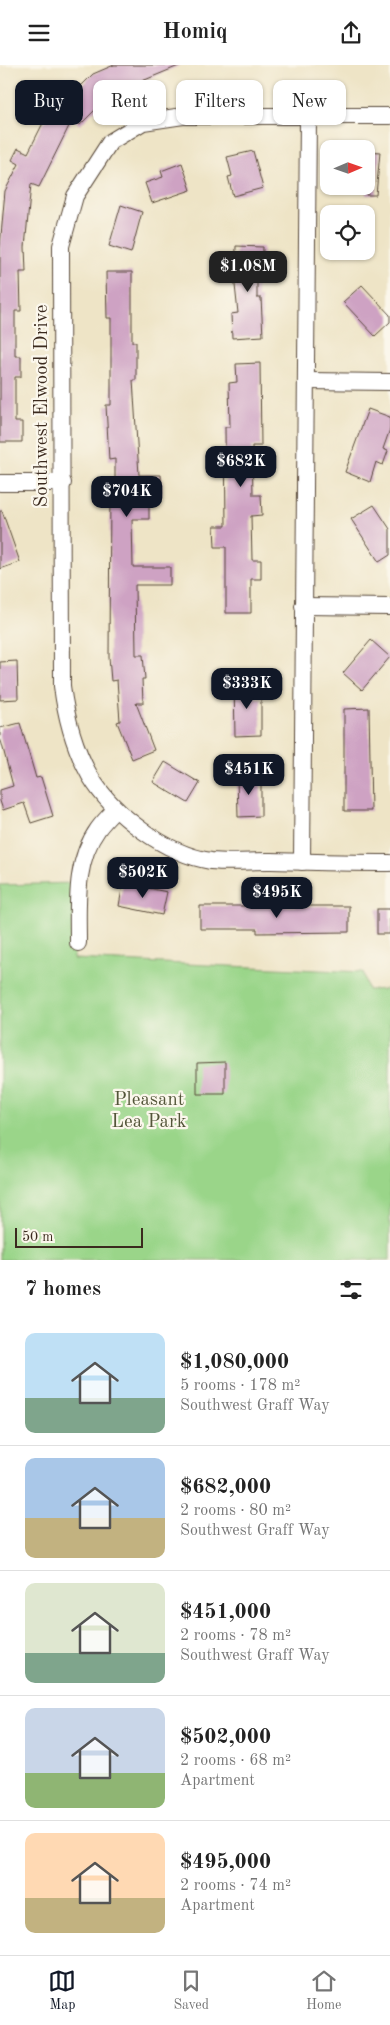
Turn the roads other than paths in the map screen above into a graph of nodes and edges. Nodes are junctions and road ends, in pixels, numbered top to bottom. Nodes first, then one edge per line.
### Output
1 (273, 115) edge
2 (346, 115) edge
3 (390, 116) edge
4 (308, 125) edge
5 (306, 381) junction
6 (390, 382) edge
7 (0, 483) edge
8 (63, 483) junction
9 (303, 606) junction
10 (390, 607) edge
11 (116, 809) junction
12 (302, 862) junction
13 (390, 863) edge
14 (78, 943) dead end

1 - 8 street, Southwest Elwood Drive
2 - 3 street, Southwest Elwood Drive
4 - 5 street
5 - 6 street
5 - 9 street
7 - 8 street
8 - 11 street, Southwest Elwood Drive
9 - 10 street
9 - 12 street
11 - 12 street, Southwest Elwood Drive
11 - 14 street
12 - 13 street, Southwest Elwood Drive

